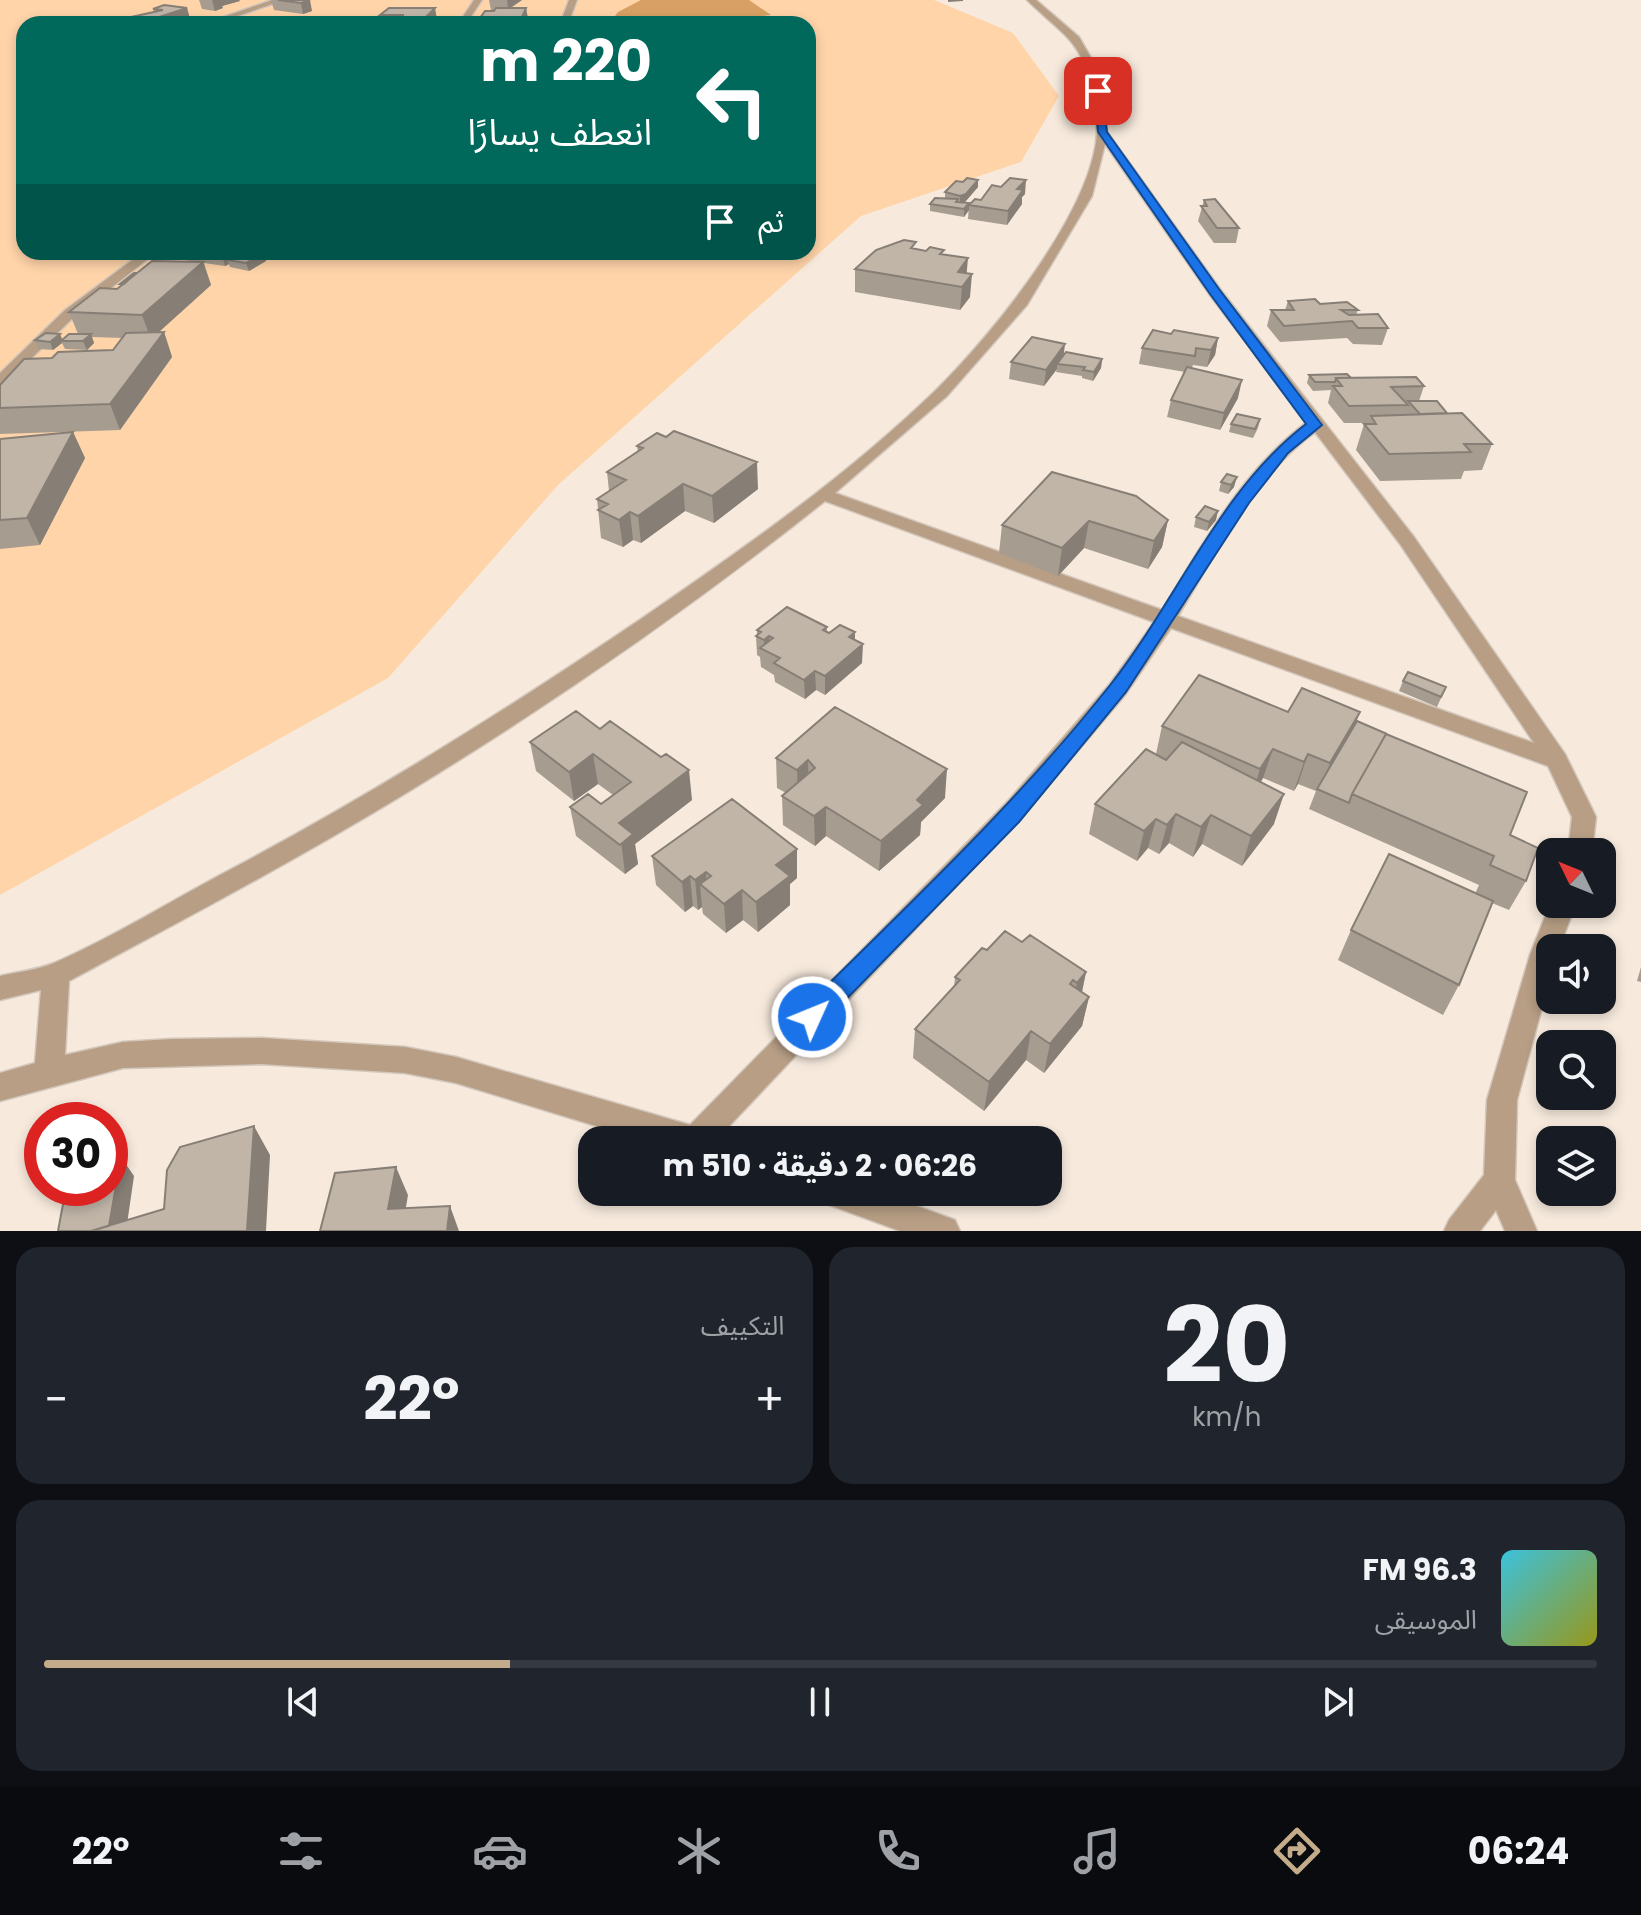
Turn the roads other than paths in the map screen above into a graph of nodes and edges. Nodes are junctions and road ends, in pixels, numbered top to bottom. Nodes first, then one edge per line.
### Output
1 (280, 0) edge
2 (1031, 0) edge
3 (231, 16) edge
4 (1102, 132) junction
5 (140, 260) edge
6 (0, 381) edge
7 (1314, 425) junction
8 (824, 495) junction
9 (1163, 620) junction
10 (1557, 760) junction
11 (1582, 838) edge
12 (1558, 918) edge
13 (56, 975) junction
14 (0, 988) edge
15 (49, 1072) junction
16 (0, 1087) edge
17 (646, 1126) edge
18 (706, 1126) edge
19 (1499, 1180) junction
20 (874, 1206) edge
21 (944, 1231) edge
22 (1460, 1231) edge
23 (1521, 1231) edge

1 - 3 street
2 - 4 street
4 - 7 street
4 - 8 street
5 - 6 street
7 - 9 street
7 - 10 street
8 - 9 street
8 - 13 street
9 - 10 street
9 - 18 street
10 - 11 street
12 - 19 street
13 - 14 street
13 - 15 street
15 - 16 street
15 - 17 street
19 - 22 street
19 - 23 street
20 - 21 street

